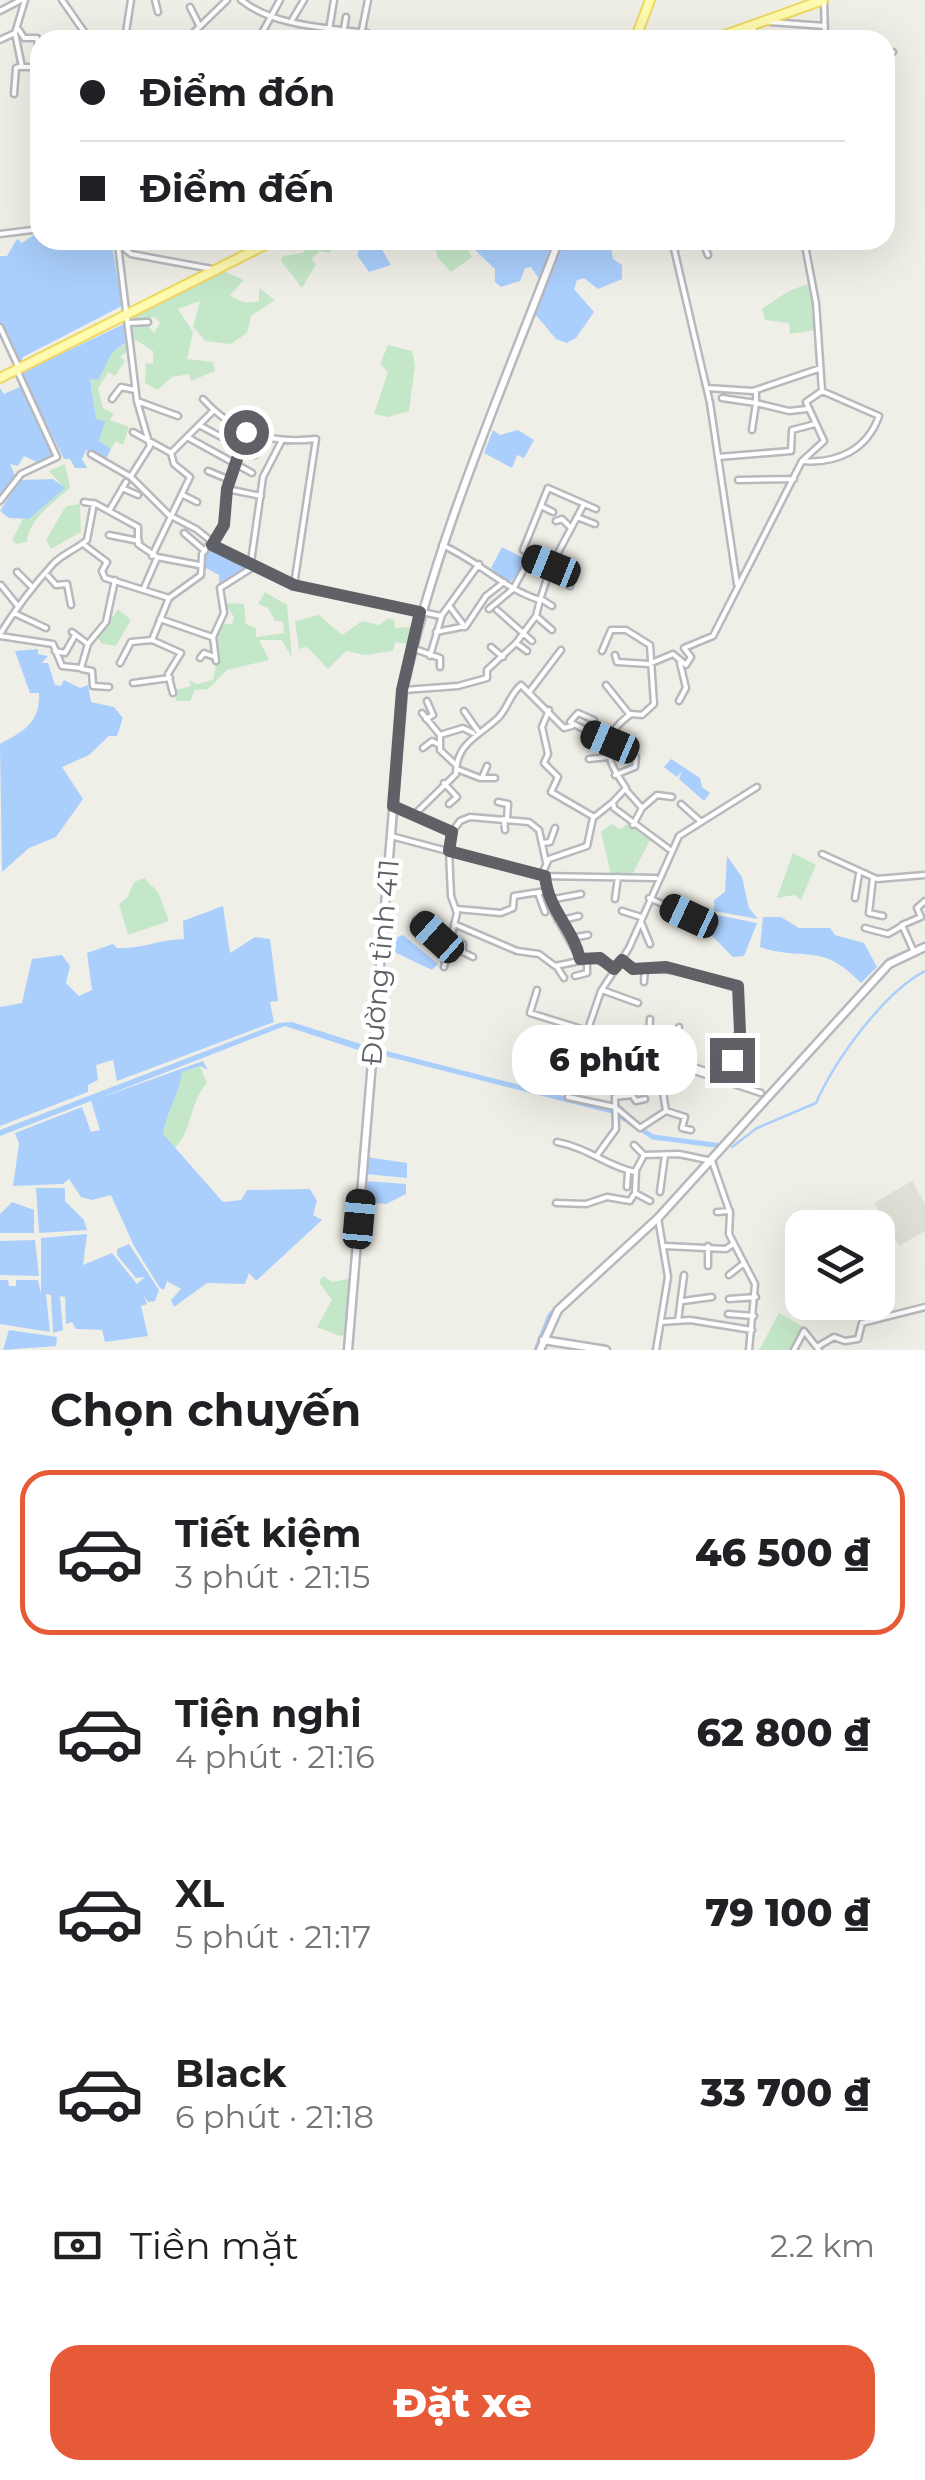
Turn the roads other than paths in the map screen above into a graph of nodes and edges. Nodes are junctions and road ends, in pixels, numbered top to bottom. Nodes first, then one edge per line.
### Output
1 (23, 0) edge
2 (62, 0) edge
3 (131, 0) edge
4 (156, 0) edge
5 (241, 0) edge
6 (280, 0) edge
7 (304, 0) edge
8 (334, 0) edge
9 (368, 0) edge
10 (650, 0) edge
11 (823, 0) edge
12 (223, 1) edge
13 (190, 7) dead end
14 (0, 12) edge
15 (158, 12) dead end
16 (272, 17) junction
17 (346, 17) dead end
18 (292, 20) junction
19 (758, 22) junction
20 (200, 26) junction
21 (824, 26) junction
22 (83, 30) edge
23 (126, 30) edge
24 (196, 30) edge
25 (264, 30) edge
26 (330, 30) joint
27 (344, 30) edge
28 (364, 30) edge
29 (640, 30) edge
30 (737, 30) edge
31 (755, 30) edge
32 (824, 30) edge
33 (17, 32) junction
34 (30, 38) edge
35 (0, 40) edge
36 (22, 66) junction
37 (30, 67) edge
38 (14, 94) dead end
39 (30, 230) edge
40 (0, 234) edge
41 (117, 250) edge
42 (126, 250) edge
43 (256, 250) edge
44 (555, 250) edge
45 (677, 250) edge
46 (706, 250) edge
47 (806, 250) edge
48 (708, 256) dead end
49 (215, 270) junction
50 (127, 319) junction
51 (148, 322) dead end
52 (0, 327) edge
53 (818, 368) junction
54 (18, 369) junction
55 (0, 378) edge
56 (707, 388) junction
57 (756, 390) junction
58 (137, 391) junction
59 (822, 391) junction
60 (722, 398) dead end
61 (112, 399) dead end
62 (138, 401) junction
63 (756, 403) junction
64 (196, 408) dead end
65 (806, 408) junction
66 (214, 410) junction
67 (178, 416) dead end
68 (815, 424) junction
69 (199, 425) junction
70 (752, 430) dead end
71 (133, 432) dead end
72 (246, 432) junction
73 (187, 438) junction
74 (282, 440) junction
75 (150, 446) junction
76 (240, 449) junction
77 (171, 453) junction
78 (91, 454) dead end
79 (256, 455) dead end
80 (718, 457) junction
81 (802, 461) junction
82 (235, 466) junction
83 (208, 472) dead end
84 (252, 473) dead end
85 (794, 479) junction
86 (128, 480) junction
87 (230, 480) junction
88 (738, 480) dead end
89 (122, 488) junction
90 (227, 489) junction
91 (138, 495) dead end
92 (183, 496) junction
93 (261, 496) junction
94 (0, 501) edge
95 (84, 502) dead end
96 (197, 502) dead end
97 (94, 504) junction
98 (584, 504) junction
99 (540, 506) junction
100 (596, 508) dead end
101 (109, 511) junction
102 (552, 512) dead end
103 (169, 515) junction
104 (578, 517) junction
105 (556, 521) dead end
106 (595, 524) dead end
107 (571, 528) junction
108 (184, 532) dead end
109 (109, 535) dead end
110 (139, 542) junction
111 (83, 544) junction
112 (212, 545) junction
113 (442, 545) junction
114 (204, 552) junction
115 (155, 556) junction
116 (530, 558) junction
117 (480, 564) junction
118 (200, 565) junction
119 (251, 566) junction
120 (551, 566) junction
121 (17, 572) dead end
122 (48, 576) junction
123 (549, 576) junction
124 (115, 579) junction
125 (504, 582) junction
126 (737, 584) junction
127 (1, 585) edge
128 (294, 585) junction
129 (570, 586) dead end
130 (32, 587) junction
131 (143, 590) junction
132 (513, 590) junction
133 (169, 598) junction
134 (540, 600) junction
135 (18, 604) junction
136 (71, 605) dead end
137 (6, 606) dead end
138 (448, 606) junction
139 (552, 606) dead end
140 (489, 609) dead end
141 (497, 610) dead end
142 (13, 612) junction
143 (420, 612) junction
144 (441, 616) junction
145 (536, 616) junction
146 (160, 619) junction
147 (464, 627) junction
148 (46, 628) dead end
149 (552, 630) dead end
150 (436, 632) junction
151 (522, 634) junction
152 (0, 635) edge
153 (213, 637) junction
154 (152, 640) junction
155 (532, 641) dead end
156 (516, 643) junction
157 (88, 644) junction
158 (491, 647) dead end
159 (412, 648) junction
160 (561, 650) dead end
161 (602, 650) dead end
162 (55, 651) junction
163 (527, 651) dead end
164 (615, 655) dead end
165 (430, 656) junction
166 (200, 658) dead end
167 (503, 658) junction
168 (120, 663) dead end
169 (680, 663) junction
170 (649, 664) junction
171 (440, 667) dead end
172 (80, 668) junction
173 (170, 678) junction
174 (133, 684) dead end
175 (606, 685) dead end
176 (109, 687) dead end
177 (402, 690) junction
178 (530, 691) junction
179 (173, 693) dead end
180 (427, 701) dead end
181 (679, 701) dead end
182 (499, 706) dead end
183 (549, 710) junction
184 (464, 711) dead end
185 (422, 712) dead end
186 (502, 714) junction
187 (630, 715) junction
188 (426, 718) junction
189 (594, 720) dead end
190 (572, 726) junction
191 (476, 732) junction
192 (440, 735) junction
193 (610, 742) junction
194 (438, 744) junction
195 (423, 748) dead end
196 (608, 756) junction
197 (589, 758) dead end
198 (636, 758) dead end
199 (487, 766) dead end
200 (457, 767) junction
201 (615, 775) junction
202 (482, 778) junction
203 (494, 778) dead end
204 (444, 783) junction
205 (757, 787) dead end
206 (626, 790) junction
207 (672, 797) dead end
208 (498, 802) dead end
209 (613, 802) junction
210 (449, 804) dead end
211 (681, 804) dead end
212 (393, 806) junction
213 (642, 808) junction
214 (414, 815) junction
215 (594, 817) junction
216 (505, 819) junction
217 (699, 820) junction
218 (633, 825) junction
219 (555, 828) dead end
220 (505, 830) dead end
221 (452, 832) junction
222 (390, 836) junction
223 (543, 843) junction
224 (670, 850) junction
225 (449, 851) junction
226 (822, 854) dead end
227 (546, 862) junction
228 (860, 872) junction
229 (925, 875) edge
230 (543, 876) junction
231 (618, 876) junction
232 (658, 878) junction
233 (873, 878) junction
234 (546, 891) junction
235 (537, 892) junction
236 (581, 894) dead end
237 (649, 898) junction
238 (855, 898) dead end
239 (615, 899) dead end
240 (549, 900) junction
241 (925, 901) edge
242 (457, 909) junction
243 (622, 911) dead end
244 (545, 912) dead end
245 (579, 916) dead end
246 (689, 916) dead end
247 (883, 916) dead end
248 (640, 919) junction
249 (416, 920) dead end
250 (558, 921) junction
251 (454, 924) junction
252 (902, 926) junction
253 (865, 928) dead end
254 (588, 935) dead end
255 (571, 938) junction
256 (449, 941) junction
257 (650, 944) dead end
258 (925, 947) edge
259 (913, 950) junction
260 (473, 957) dead end
261 (583, 959) junction
262 (622, 960) junction
263 (444, 965) dead end
264 (557, 966) junction
265 (645, 968) junction
266 (614, 969) junction
267 (576, 976) dead end
268 (564, 978) dead end
269 (644, 982) dead end
270 (536, 990) dead end
271 (602, 990) junction
272 (638, 1003) dead end
273 (650, 1019) dead end
274 (679, 1027) dead end
275 (587, 1033) junction
276 (613, 1044) junction
277 (648, 1054) junction
278 (669, 1061) junction
279 (646, 1068) dead end
280 (608, 1076) dead end
281 (761, 1092) dead end
282 (568, 1097) dead end
283 (645, 1098) dead end
284 (616, 1108) junction
285 (666, 1111) junction
286 (691, 1130) dead end
287 (557, 1142) dead end
288 (634, 1145) dead end
289 (598, 1154) junction
290 (644, 1155) junction
291 (664, 1155) junction
292 (710, 1159) junction
293 (618, 1168) junction
294 (628, 1171) junction
295 (636, 1172) junction
296 (612, 1176) dead end
297 (626, 1187) dead end
298 (660, 1192) dead end
299 (634, 1193) junction
300 (650, 1201) dead end
301 (556, 1202) dead end
302 (730, 1211) junction
303 (716, 1212) dead end
304 (658, 1218) junction
305 (734, 1244) junction
306 (708, 1245) junction
307 (664, 1246) junction
308 (743, 1264) junction
309 (708, 1266) dead end
310 (684, 1274) dead end
311 (729, 1275) dead end
312 (756, 1297) junction
313 (712, 1298) dead end
314 (729, 1299) dead end
315 (683, 1301) junction
316 (925, 1308) edge
317 (728, 1314) dead end
318 (754, 1316) junction
319 (678, 1320) junction
320 (661, 1322) junction
321 (752, 1330) junction
322 (543, 1340) junction
323 (818, 1348) edge
324 (348, 1350) edge
325 (540, 1350) edge
326 (606, 1350) edge
327 (656, 1350) edge
328 (749, 1350) edge
329 (794, 1350) edge

1 - 14 street
1 - 33 street
2 - 22 street
3 - 23 street
4 - 15 street
5 - 16 street
6 - 16 street
7 - 18 street
8 - 26 street
9 - 28 street
10 - 29 main road
11 - 19 main road
11 - 21 street
12 - 20 street
13 - 20 street
16 - 18 street
16 - 25 street
17 - 27 street
18 - 26 street
19 - 21 street
19 - 30 main road
19 - 31 street
20 - 24 street
21 - 32 street
33 - 34 street
33 - 35 street
33 - 36 street
36 - 37 street
36 - 38 street
39 - 40 street
41 - 50 street
42 - 49 street
43 - 49 main road
44 - 113 main road, Đường tỉnh 411
45 - 56 street
46 - 48 street
47 - 53 street
49 - 50 main road
50 - 51 street
50 - 54 main road
50 - 58 street
52 - 54 street
53 - 57 street
53 - 59 street
54 - 55 main road
54 - 94 street
56 - 57 street
56 - 80 street
57 - 63 street
58 - 61 street
58 - 62 street
59 - 65 street
59 - 81 street
60 - 63 street
62 - 67 street
62 - 75 street
63 - 65 street
63 - 70 street
64 - 66 street
65 - 68 street
66 - 69 street
66 - 72 street
68 - 80 street
68 - 81 street
69 - 73 street
69 - 76 street
71 - 75 street
72 - 74 street
72 - 76 street
73 - 77 street
73 - 82 street
74 - 93 street
74 - 128 street
75 - 77 street
75 - 86 street
76 - 79 street
76 - 82 street
77 - 92 street
78 - 86 street
80 - 126 street
81 - 85 street
82 - 84 street
82 - 87 street
83 - 87 street
85 - 88 street
85 - 126 street
86 - 89 street
86 - 103 street
87 - 90 street
89 - 91 street
89 - 101 street
90 - 93 street
90 - 112 street
92 - 96 street
92 - 103 street
93 - 119 street
95 - 97 street
97 - 101 street
97 - 111 street
98 - 99 street
98 - 100 street
98 - 104 street
99 - 102 street
99 - 116 street
101 - 110 street
103 - 112 street
103 - 115 street
104 - 106 street
104 - 107 street
105 - 107 street
107 - 120 street
108 - 114 street
109 - 110 street
110 - 115 street
111 - 122 street
111 - 124 street
112 - 114 street
112 - 119 street
113 - 117 street
113 - 143 main road, Đường tỉnh 411
114 - 118 street
115 - 118 street
115 - 131 street
116 - 120 street
116 - 132 street
117 - 125 street
117 - 138 street
118 - 133 street
119 - 128 street
119 - 153 street
120 - 123 street
121 - 130 street
122 - 130 street
122 - 136 street
123 - 129 street
123 - 134 street
124 - 131 street
124 - 157 street
125 - 132 street
125 - 147 street
126 - 169 street
127 - 135 street
128 - 143 street
130 - 135 street
131 - 133 street
132 - 134 street
132 - 140 street
133 - 146 street
134 - 139 street
134 - 145 street
135 - 142 street
137 - 142 street
138 - 144 street
138 - 147 street
141 - 151 street
142 - 148 street
142 - 152 street
143 - 144 street
143 - 159 main road, Đường tỉnh 411
144 - 150 street
145 - 149 street
145 - 151 street
146 - 153 street
146 - 154 street
147 - 150 street
150 - 165 street
151 - 155 street
151 - 156 street
152 - 162 street
153 - 166 street
154 - 168 street
154 - 173 street
156 - 163 street
156 - 167 street
157 - 162 street
157 - 172 street
158 - 167 street
159 - 165 street
159 - 177 main road, Đường tỉnh 411
160 - 178 street
161 - 170 street
162 - 172 street
164 - 170 street
165 - 171 street
167 - 177 street
169 - 170 street
169 - 181 street
170 - 187 street
172 - 176 street
173 - 174 street
173 - 179 street
175 - 187 street
177 - 212 main road, Đường tỉnh 411
178 - 183 street
178 - 186 street
180 - 188 street
182 - 186 street
183 - 190 street
183 - 215 street
184 - 191 street
185 - 188 street
186 - 191 street
187 - 193 street
188 - 192 street
189 - 190 street
190 - 193 street
191 - 192 street
191 - 200 street
192 - 194 street
193 - 196 street
194 - 195 street
194 - 200 street
196 - 197 street
196 - 201 street
198 - 201 street
199 - 202 street
200 - 202 street
200 - 204 street
201 - 206 street
202 - 203 street
204 - 210 street
204 - 214 street
205 - 217 street
206 - 209 street
206 - 213 street
207 - 213 street
208 - 216 street
209 - 215 street
209 - 218 street
211 - 217 street
212 - 214 street
212 - 222 main road, Đường tỉnh 411
213 - 218 street
214 - 221 street
215 - 227 street
216 - 220 street
216 - 221 street
216 - 223 street
217 - 224 street
218 - 224 street
219 - 223 street
221 - 225 street
222 - 225 street
222 - 324 main road, Đường tỉnh 411
223 - 227 street
224 - 232 street
225 - 230 street
225 - 242 street
226 - 228 street
227 - 230 street
228 - 233 street
228 - 238 street
229 - 233 street
230 - 231 street
230 - 234 street
231 - 232 street
231 - 239 street
232 - 237 street
233 - 247 street
234 - 235 street
234 - 240 street
235 - 242 street
235 - 244 street
236 - 240 street
237 - 246 street
237 - 248 street
240 - 250 street
241 - 252 street
242 - 251 street
243 - 248 street
245 - 250 street
248 - 257 street
248 - 262 street
249 - 256 street
250 - 255 street
251 - 256 street
251 - 264 street
252 - 253 street
252 - 259 street
254 - 255 street
255 - 261 street
256 - 260 street
256 - 263 street
258 - 259 main road
259 - 292 main road
261 - 264 street
261 - 266 street
261 - 267 street
262 - 265 street
262 - 266 street
264 - 268 street
265 - 269 street
265 - 278 street
266 - 271 street
270 - 275 street
271 - 272 street
271 - 275 street
273 - 277 street
274 - 278 street
275 - 276 street
276 - 277 street
276 - 280 street
277 - 278 street
277 - 279 street
278 - 281 street
278 - 285 street
282 - 284 street
283 - 284 street
284 - 285 street
284 - 289 street
285 - 286 street
287 - 289 street
288 - 290 street
289 - 293 street
290 - 291 street
290 - 295 street
291 - 292 street
291 - 298 street
292 - 302 street
292 - 304 main road
293 - 294 street
293 - 296 street
294 - 295 street
294 - 297 street
295 - 299 street
299 - 300 street
299 - 301 street
302 - 303 street
302 - 305 street
304 - 307 street
304 - 322 main road
305 - 306 street
305 - 308 street
306 - 307 street
306 - 309 street
307 - 320 street
308 - 311 street
308 - 312 street
310 - 315 street
312 - 314 street
312 - 318 street
313 - 315 street
315 - 319 street
316 - 323 street
317 - 318 street
318 - 321 street
319 - 320 street
319 - 321 street
320 - 327 street
321 - 328 street
322 - 325 main road
322 - 326 main road
323 - 329 street

